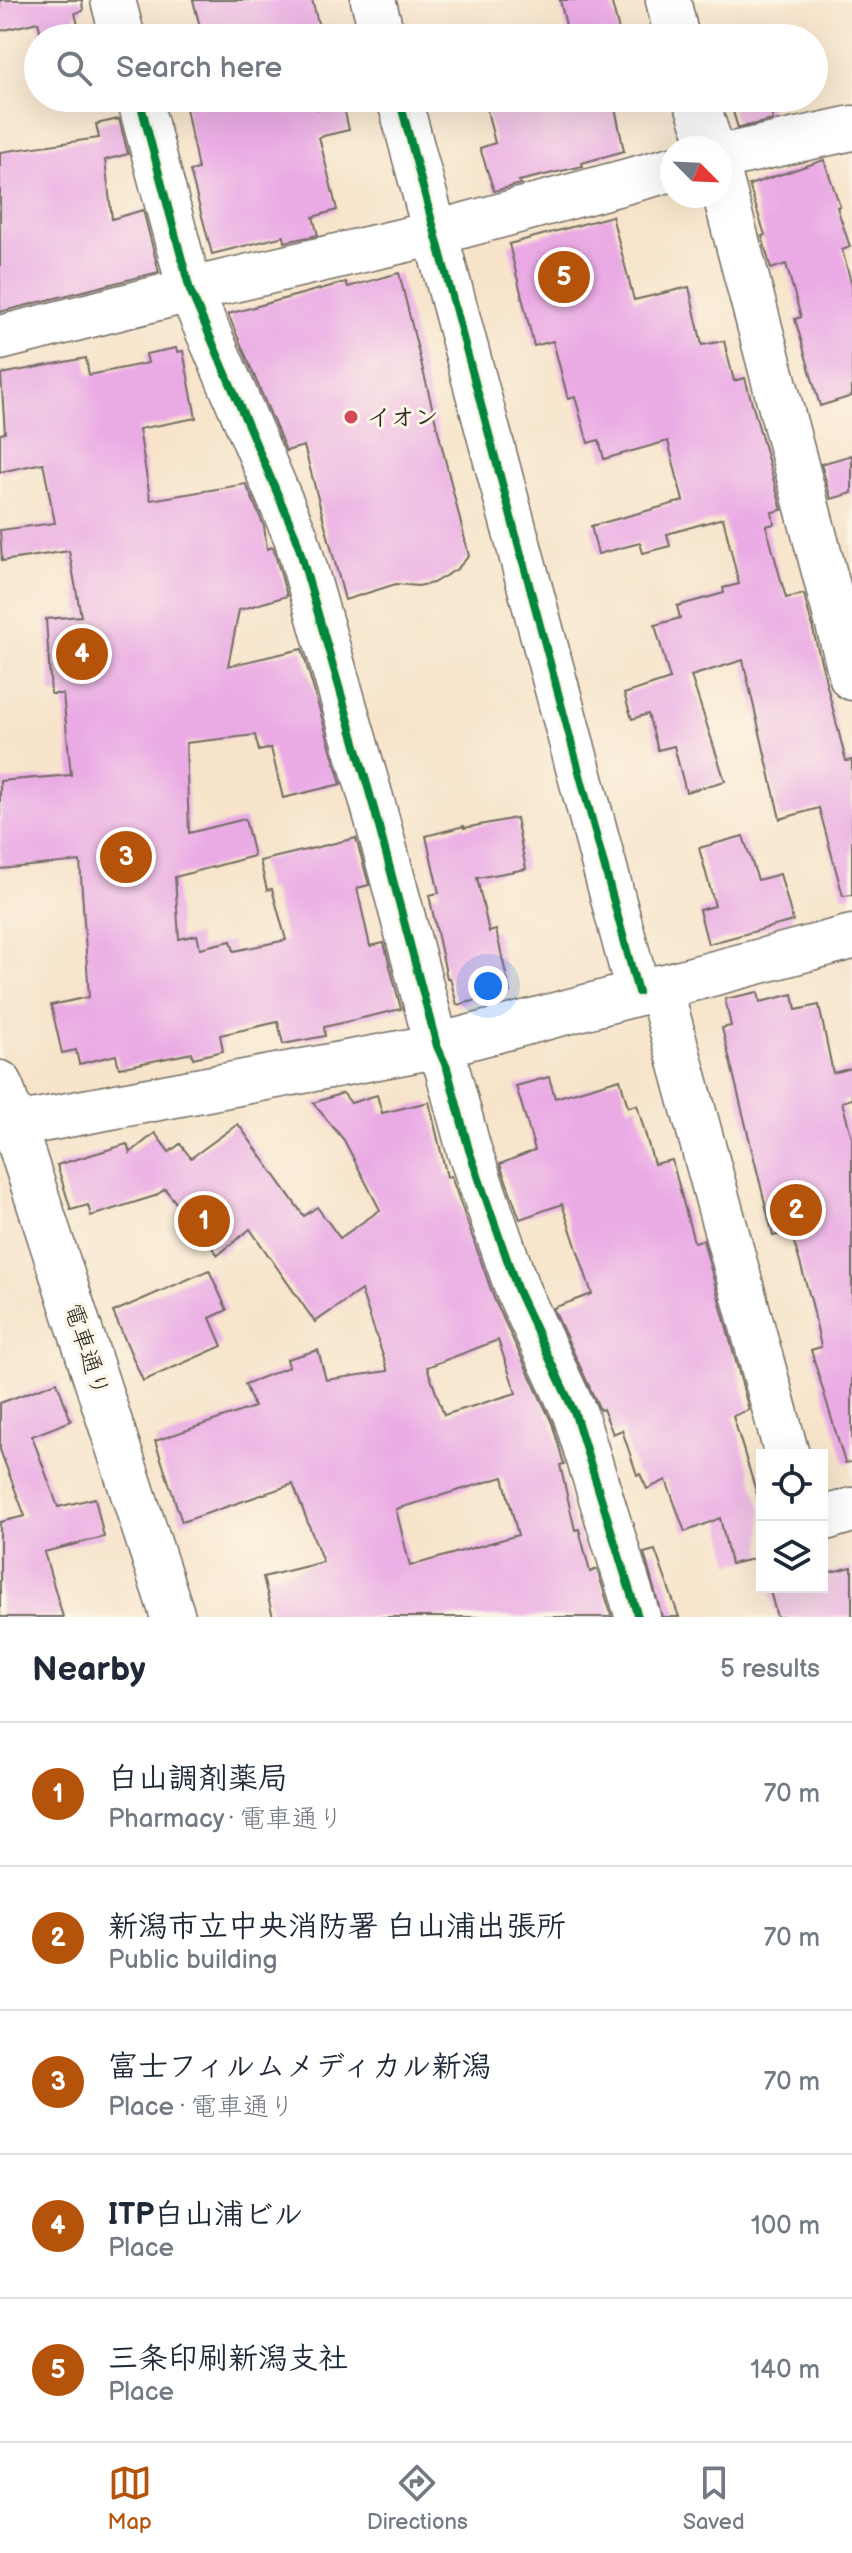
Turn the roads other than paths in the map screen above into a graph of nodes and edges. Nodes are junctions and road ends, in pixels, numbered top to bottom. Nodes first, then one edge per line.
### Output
1 (113, 0) edge
2 (373, 0) edge
3 (668, 0) edge
4 (119, 24) edge
5 (379, 24) edge
6 (674, 24) edge
7 (143, 112) edge
8 (403, 112) edge
9 (700, 112) edge
10 (852, 128) edge
11 (708, 136) edge
12 (732, 154) edge
13 (660, 172) edge
14 (728, 208) edge
15 (436, 233) junction
16 (190, 290) junction
17 (0, 338) edge
18 (852, 678) edge
19 (852, 937) edge
20 (649, 989) junction
21 (437, 1046) junction
22 (4, 1100) edge
23 (785, 1449) edge
24 (852, 1510) edge
25 (828, 1517) edge
26 (173, 1617) edge
27 (638, 1617) edge

1 - 4 street
2 - 5 street
3 - 6 street
7 - 16 street
8 - 15 street
9 - 11 street
10 - 12 street
13 - 15 street
14 - 18 street
15 - 16 street
15 - 20 street
16 - 17 street
16 - 21 street
19 - 20 street
20 - 21 street
20 - 23 street
21 - 22 street
21 - 27 street
22 - 26 street, 電車通り
24 - 25 street

